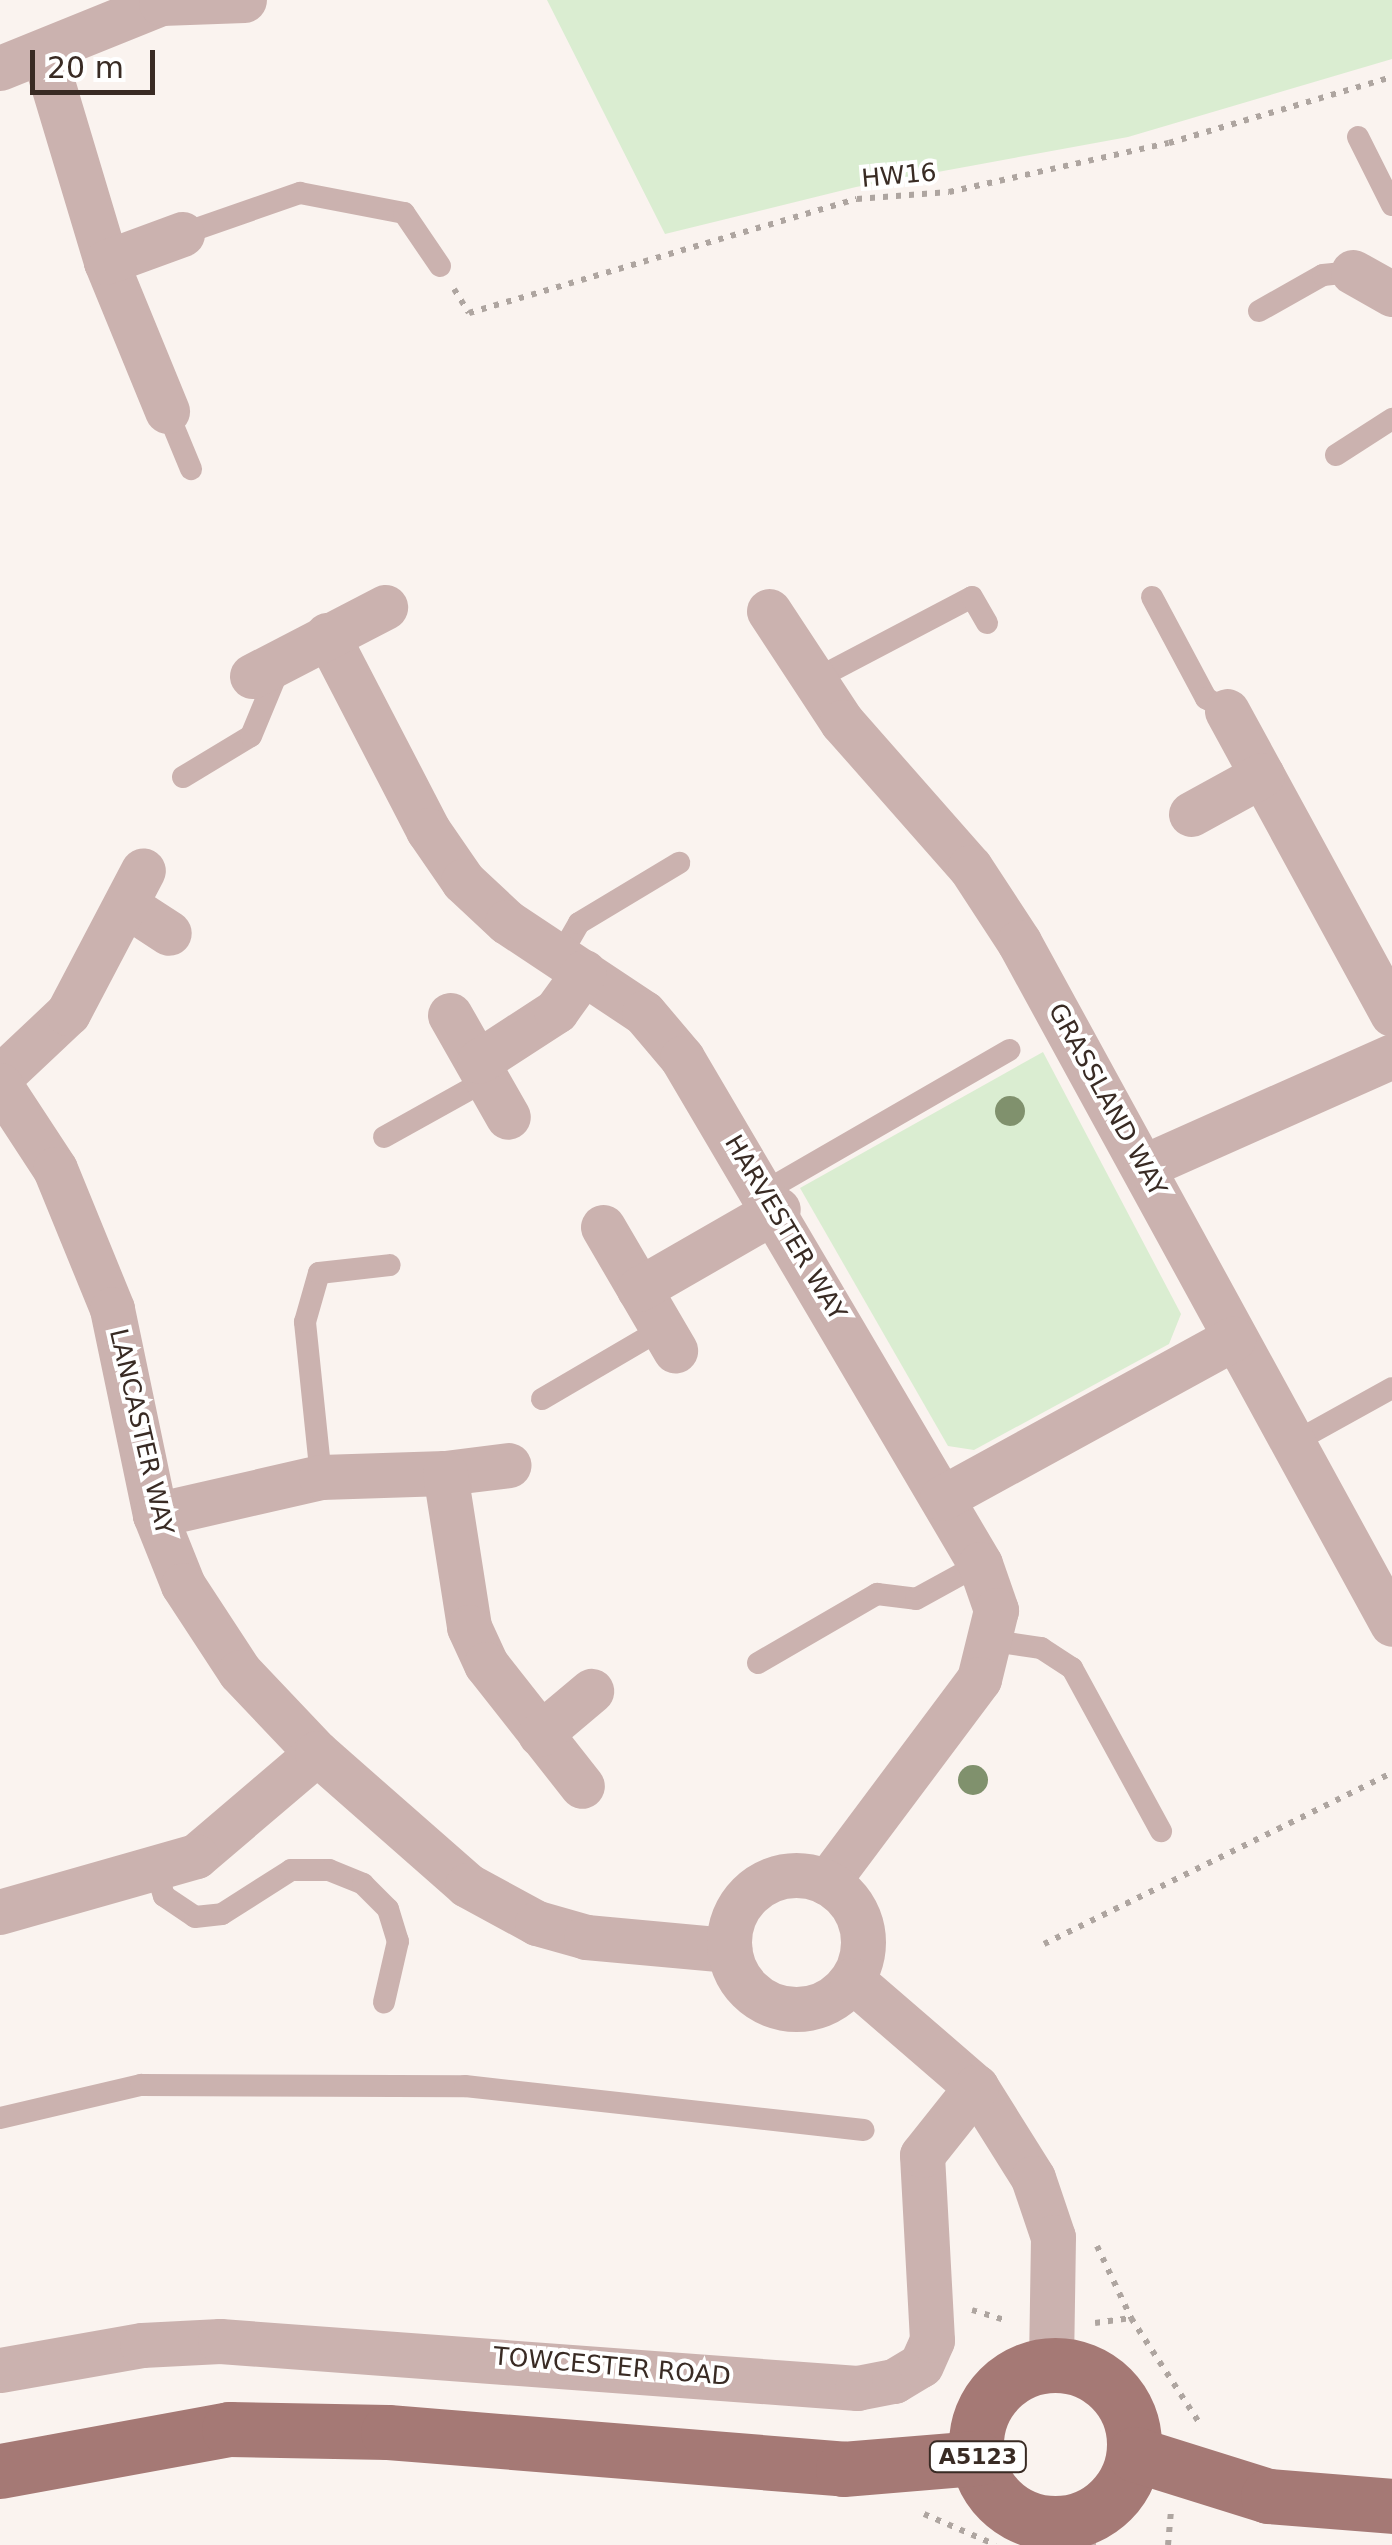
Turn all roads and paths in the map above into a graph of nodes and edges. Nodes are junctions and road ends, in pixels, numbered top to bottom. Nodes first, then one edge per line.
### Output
1 (244, 0) edge
2 (44, 55) junction
3 (0, 68) edge
4 (1392, 77) edge
5 (1358, 137) dead end
6 (1392, 205) edge
7 (182, 234) joint
8 (106, 262) junction
9 (440, 266) joint
10 (1353, 272) joint
11 (1392, 294) edge
12 (1258, 312) dead end
13 (167, 411) joint
14 (1392, 419) edge
15 (1336, 454) dead end
16 (191, 470) dead end
17 (1152, 597) dead end
18 (385, 606) dead end
19 (770, 611) dead end
20 (987, 622) dead end
21 (327, 635) junction
22 (267, 668) joint
23 (814, 680) junction
24 (1226, 710) joint
25 (1262, 775) junction
26 (183, 777) dead end
27 (1191, 814) dead end
28 (680, 863) dead end
29 (168, 933) dead end
30 (572, 964) junction
31 (1392, 1014) edge
32 (450, 1016) dead end
33 (1009, 1050) dead end
34 (1392, 1056) edge
35 (0, 1077) edge
36 (0, 1085) edge
37 (491, 1086) junction
38 (384, 1137) dead end
39 (1145, 1166) junction
40 (772, 1200) junction
41 (603, 1228) dead end
42 (390, 1265) dead end
43 (640, 1290) junction
44 (1233, 1339) junction
45 (668, 1340) joint
46 (1392, 1388) edge
47 (542, 1399) dead end
48 (1291, 1444) junction
49 (509, 1465) dead end
50 (445, 1473) junction
51 (321, 1477) junction
52 (942, 1498) junction
53 (155, 1515) junction
54 (980, 1564) junction
55 (1392, 1624) edge
56 (994, 1641) junction
57 (758, 1663) dead end
58 (591, 1691) dead end
59 (540, 1734) junction
60 (317, 1753) junction
61 (1392, 1773) edge
62 (582, 1786) dead end
63 (1161, 1831) dead end
64 (156, 1870) junction
65 (827, 1882) junction
66 (0, 1912) edge
67 (1044, 1944) dead end
68 (729, 1950) junction
69 (852, 1980) junction
70 (384, 2002) dead end
71 (976, 2087) junction
72 (0, 2118) edge
73 (864, 2130) dead end
74 (1092, 2234) dead end
75 (1051, 2364) junction
76 (0, 2370) edge
77 (1134, 2454) junction
78 (978, 2458) junction
79 (1188, 2465) junction
80 (0, 2471) edge
81 (1392, 2506) edge
82 (1072, 2533) edge
83 (1168, 2545) edge

1 - 2 street
2 - 3 street
2 - 8 street
4 - 9 path, HW16
5 - 6 lane
7 - 8 street
7 - 9 lane
8 - 13 street
10 - 11 street
10 - 12 lane
13 - 16 lane
14 - 15 lane
17 - 24 lane
18 - 21 street
19 - 23 street, GRASSLAND WAY
20 - 23 lane
21 - 22 street
21 - 30 street, HARVESTER WAY
22 - 26 lane
23 - 39 street, GRASSLAND WAY
24 - 25 street
25 - 27 street
25 - 31 street
28 - 30 lane
29 - 35 street
30 - 37 street
30 - 40 street, HARVESTER WAY
32 - 37 street
33 - 40 lane
34 - 39 street
36 - 53 street, LANCASTER WAY
37 - 38 lane
39 - 44 street, GRASSLAND WAY
40 - 43 street
40 - 52 street, HARVESTER WAY
41 - 43 street
42 - 51 lane
43 - 45 street
44 - 48 street, GRASSLAND WAY
44 - 52 street
45 - 47 lane
46 - 48 lane
48 - 55 street, GRASSLAND WAY
49 - 50 street
50 - 51 street
50 - 59 street
51 - 53 street
52 - 54 street, HARVESTER WAY
53 - 60 street, LANCASTER WAY
54 - 56 street, HARVESTER WAY
54 - 57 lane
56 - 63 lane
56 - 65 street, HARVESTER WAY
58 - 59 street
59 - 62 street
60 - 64 street
60 - 68 street, LANCASTER WAY
61 - 67 path
64 - 66 street
64 - 70 lane
65 - 68 street
65 - 69 street
68 - 69 street
69 - 71 street
71 - 75 street
71 - 76 street, TOWCESTER ROAD
72 - 73 lane
74 - 79 path
75 - 77 main road
75 - 78 main road, A5123
77 - 79 main road
77 - 82 main road, A5123
78 - 80 main road, A5123
78 - 82 main road, A5123
79 - 81 main road
79 - 83 path

